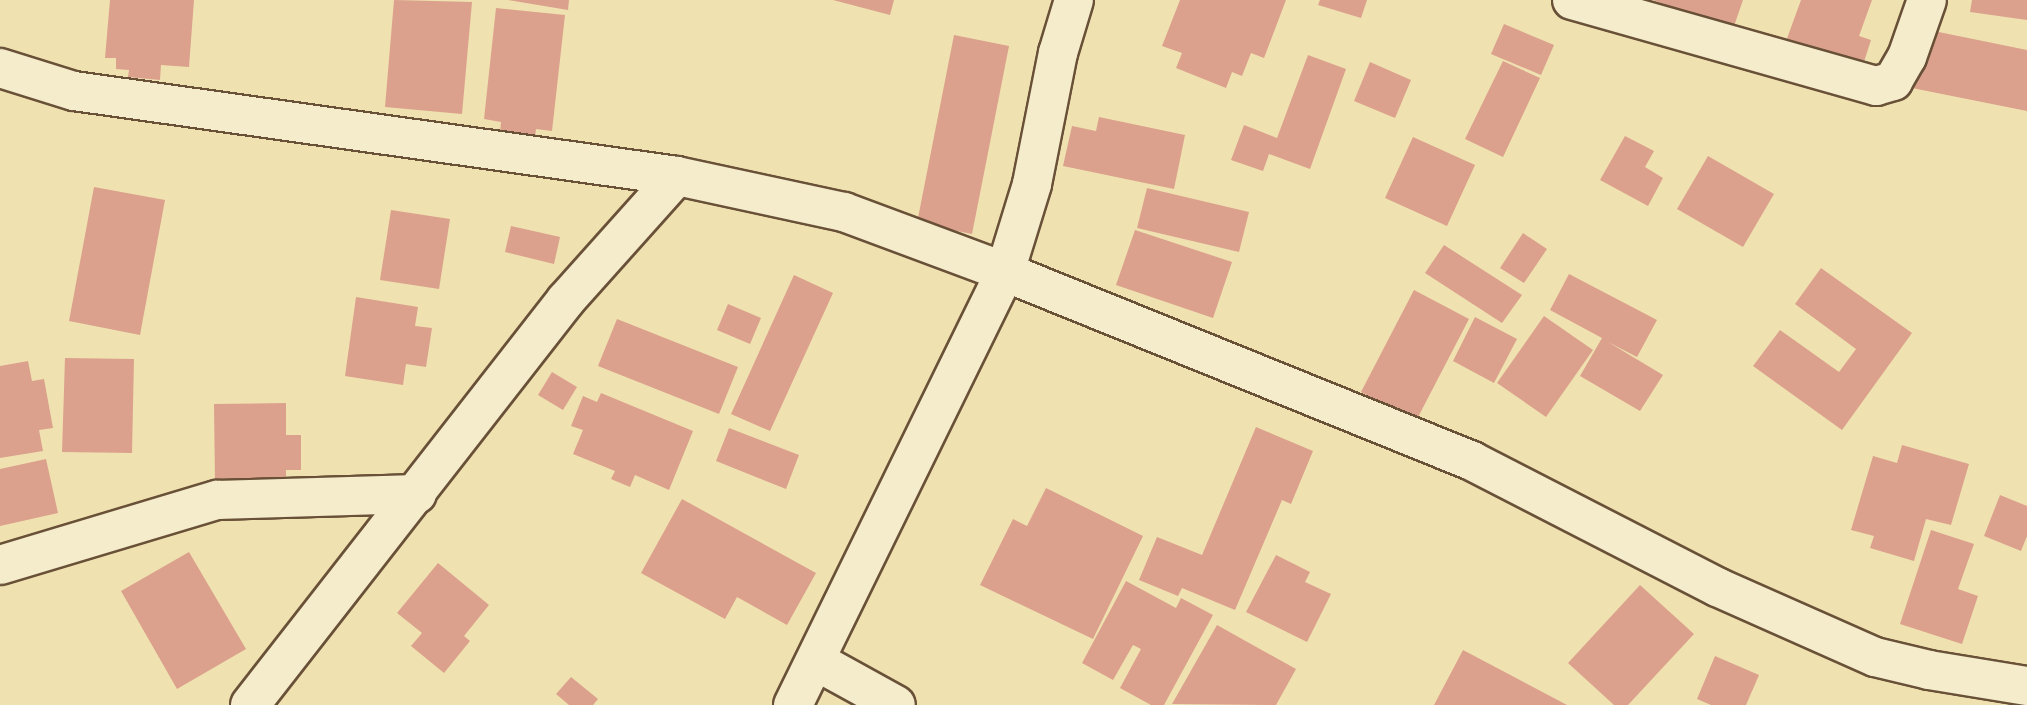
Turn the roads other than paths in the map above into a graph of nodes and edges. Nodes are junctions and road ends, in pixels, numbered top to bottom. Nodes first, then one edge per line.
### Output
1 (1074, 0) edge
2 (1572, 0) edge
3 (1927, 0) edge
4 (0, 68) edge
5 (677, 176) junction
6 (1005, 272) junction
7 (417, 494) junction
8 (0, 565) edge
9 (816, 661) junction
10 (2027, 686) edge
11 (250, 705) edge
12 (793, 705) edge
13 (895, 705) edge

1 - 6 street
2 - 3 street
4 - 5 street
5 - 6 street
5 - 7 street
6 - 9 street
6 - 10 street
7 - 8 street
7 - 11 street
9 - 12 street
9 - 13 street

